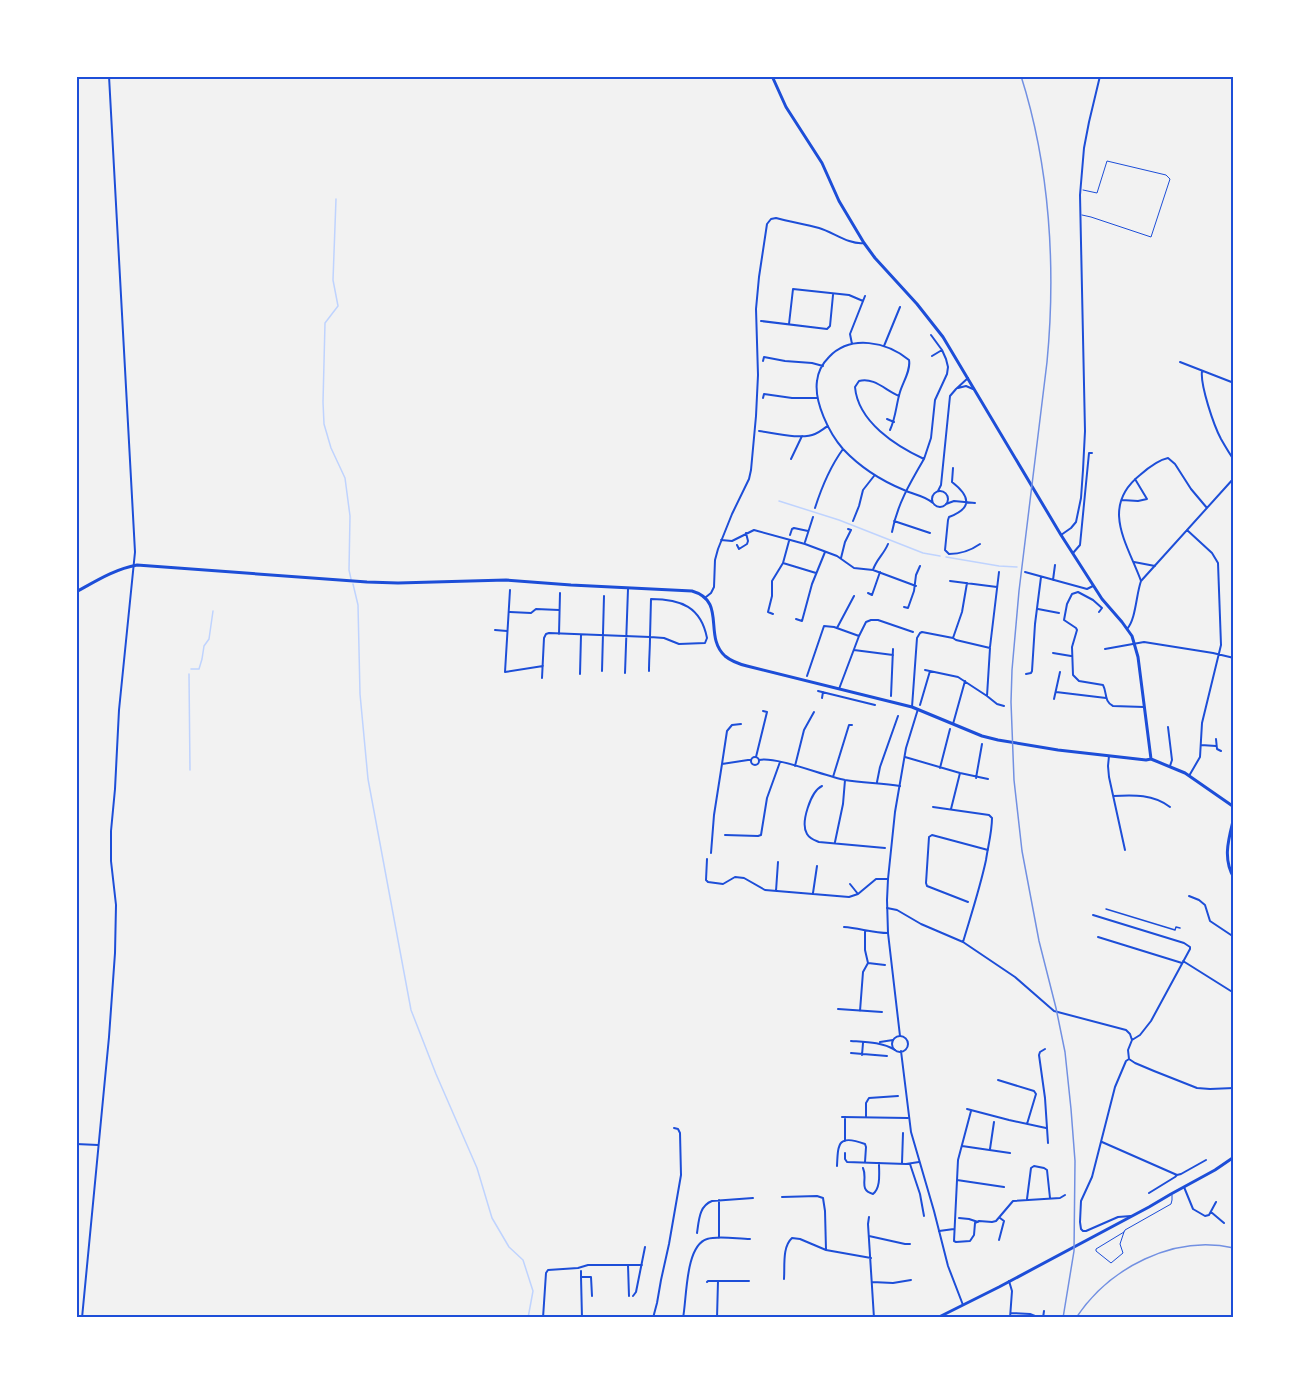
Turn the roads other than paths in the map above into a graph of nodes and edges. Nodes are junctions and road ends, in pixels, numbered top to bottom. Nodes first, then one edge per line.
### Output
1 (109, 76) edge
2 (772, 76) edge
3 (1100, 76) edge
4 (1081, 190) junction
5 (1080, 215) junction
6 (864, 243) junction
7 (833, 294) junction
8 (865, 296) dead end
9 (863, 301) junction
10 (900, 307) dead end
11 (761, 321) dead end
12 (789, 324) junction
13 (931, 335) dead end
14 (852, 344) junction
15 (884, 346) junction
16 (942, 350) junction
17 (932, 356) dead end
18 (763, 361) dead end
19 (1180, 362) dead end
20 (822, 366) junction
21 (1202, 371) junction
22 (968, 378) junction
23 (1233, 383) edge
24 (956, 389) junction
25 (975, 391) junction
26 (899, 396) junction
27 (764, 398) dead end
28 (817, 398) junction
29 (887, 419) dead end
30 (894, 422) junction
31 (770, 426) dead end
32 (828, 426) junction
33 (890, 430) dead end
34 (759, 431) dead end
35 (769, 432) junction
36 (802, 436) junction
37 (843, 449) junction
38 (1092, 453) dead end
39 (791, 459) dead end
40 (924, 459) junction
41 (1233, 460) edge
42 (953, 468) dead end
43 (874, 475) junction
44 (1233, 478) edge
45 (1135, 479) junction
46 (941, 484) junction
47 (905, 491) junction
48 (938, 491) junction
49 (944, 492) junction
50 (933, 495) junction
51 (947, 496) junction
52 (926, 497) junction
53 (1082, 498) junction
54 (1121, 500) junction
55 (954, 501) junction
56 (966, 502) junction
57 (933, 503) junction
58 (975, 503) dead end
59 (946, 504) junction
60 (815, 508) dead end
61 (1207, 508) junction
62 (813, 516) dead end
63 (853, 521) dead end
64 (894, 521) junction
65 (924, 524) dead end
66 (848, 529) dead end
67 (1187, 530) junction
68 (808, 531) junction
69 (922, 531) junction
70 (892, 532) dead end
71 (746, 533) junction
72 (930, 533) dead end
73 (790, 534) dead end
74 (1061, 535) junction
75 (721, 540) junction
76 (790, 540) junction
77 (805, 544) junction
78 (888, 544) dead end
79 (980, 544) dead end
80 (736, 545) dead end
81 (825, 551) junction
82 (1073, 553) junction
83 (841, 559) junction
84 (1134, 562) junction
85 (783, 563) junction
86 (1055, 565) dead end
87 (134, 566) junction
88 (920, 566) dead end
89 (1155, 566) junction
90 (873, 570) junction
91 (917, 571) junction
92 (880, 572) junction
93 (999, 572) dead end
94 (1025, 572) dead end
95 (816, 573) junction
96 (922, 573) dead end
97 (1041, 577) junction
98 (1053, 580) junction
99 (950, 581) dead end
100 (1141, 581) junction
101 (967, 583) junction
102 (916, 586) junction
103 (1093, 586) junction
104 (628, 587) junction
105 (997, 587) junction
106 (510, 591) dead end
107 (76, 592) edge
108 (560, 593) dead end
109 (868, 593) dead end
110 (604, 596) dead end
111 (854, 596) dead end
112 (706, 597) junction
113 (904, 606) dead end
114 (1037, 608) junction
115 (560, 610) junction
116 (509, 612) junction
117 (1099, 612) dead end
118 (1059, 613) dead end
119 (773, 614) dead end
120 (796, 619) dead end
121 (837, 628) junction
122 (1127, 629) junction
123 (495, 630) dead end
124 (507, 631) junction
125 (913, 632) dead end
126 (559, 634) junction
127 (581, 634) junction
128 (603, 635) junction
129 (626, 636) junction
130 (859, 636) junction
131 (650, 637) junction
132 (953, 638) junction
133 (1135, 644) junction
134 (990, 648) junction
135 (893, 649) dead end
136 (1106, 649) dead end
137 (854, 650) junction
138 (1053, 653) dead end
139 (1219, 654) junction
140 (893, 655) junction
141 (1072, 656) junction
142 (1233, 658) edge
143 (543, 666) junction
144 (925, 670) dead end
145 (602, 671) dead end
146 (649, 671) dead end
147 (930, 671) junction
148 (1060, 672) dead end
149 (625, 673) dead end
150 (580, 674) dead end
151 (1026, 674) dead end
152 (807, 676) dead end
153 (542, 678) dead end
154 (965, 681) junction
155 (839, 689) junction
156 (818, 691) dead end
157 (823, 692) junction
158 (1056, 692) junction
159 (891, 696) dead end
160 (987, 696) junction
161 (871, 697) junction
162 (822, 698) dead end
163 (1106, 698) junction
164 (1054, 699) dead end
165 (869, 704) junction
166 (875, 705) dead end
167 (1004, 706) dead end
168 (912, 707) junction
169 (919, 707) junction
170 (1144, 707) junction
171 (763, 711) dead end
172 (814, 712) dead end
173 (898, 716) dead end
174 (741, 724) dead end
175 (896, 724) junction
176 (953, 724) junction
177 (852, 725) dead end
178 (900, 726) dead end
179 (1168, 727) dead end
180 (950, 729) dead end
181 (1216, 739) dead end
182 (982, 744) dead end
183 (1201, 745) junction
184 (888, 746) junction
185 (1216, 746) junction
186 (892, 748) dead end
187 (1221, 751) dead end
188 (1109, 755) junction
189 (905, 757) junction
190 (758, 758) junction
191 (1151, 759) junction
192 (751, 760) junction
193 (780, 762) junction
194 (722, 764) junction
195 (795, 766) junction
196 (1170, 766) junction
197 (940, 768) junction
198 (960, 774) junction
199 (1190, 776) junction
200 (833, 777) junction
201 (976, 777) junction
202 (988, 779) dead end
203 (845, 780) junction
204 (877, 783) junction
205 (822, 786) dead end
206 (900, 786) junction
207 (1112, 796) junction
208 (933, 807) dead end
209 (1170, 807) dead end
210 (1233, 807) edge
211 (951, 809) junction
212 (1233, 817) edge
213 (738, 831) dead end
214 (725, 835) dead end
215 (738, 835) junction
216 (835, 843) junction
217 (711, 847) junction
218 (717, 847) dead end
219 (885, 848) dead end
220 (988, 850) junction
221 (1125, 850) dead end
222 (711, 853) dead end
223 (707, 859) dead end
224 (778, 862) dead end
225 (817, 866) dead end
226 (1233, 878) edge
227 (888, 879) junction
228 (850, 884) dead end
229 (776, 891) junction
230 (813, 894) junction
231 (858, 894) junction
232 (1189, 896) dead end
233 (968, 902) dead end
234 (888, 908) junction
235 (1106, 909) dead end
236 (1093, 915) dead end
237 (844, 927) dead end
238 (1180, 928) dead end
239 (865, 931) junction
240 (888, 933) junction
241 (1233, 937) edge
242 (1098, 938) dead end
243 (963, 942) junction
244 (1183, 962) junction
245 (868, 963) junction
246 (885, 965) dead end
247 (1233, 993) edge
248 (838, 1009) dead end
249 (860, 1011) junction
250 (882, 1012) dead end
251 (900, 1036) junction
252 (893, 1040) junction
253 (1132, 1040) junction
254 (851, 1041) dead end
255 (862, 1042) junction
256 (878, 1043) junction
257 (1045, 1049) dead end
258 (895, 1050) junction
259 (901, 1051) junction
260 (851, 1053) dead end
261 (862, 1055) junction
262 (887, 1056) dead end
263 (1129, 1059) junction
264 (998, 1080) dead end
265 (1233, 1088) edge
266 (898, 1096) dead end
267 (967, 1109) dead end
268 (971, 1111) junction
269 (866, 1117) junction
270 (908, 1118) junction
271 (994, 1122) dead end
272 (1027, 1124) junction
273 (674, 1128) dead end
274 (1046, 1128) junction
275 (903, 1133) dead end
276 (845, 1140) junction
277 (1101, 1142) junction
278 (1048, 1143) dead end
279 (76, 1144) edge
280 (99, 1145) junction
281 (961, 1146) junction
282 (990, 1149) junction
283 (845, 1153) dead end
284 (1010, 1153) dead end
285 (1233, 1157) edge
286 (1206, 1160) dead end
287 (865, 1162) junction
288 (919, 1162) junction
289 (879, 1163) junction
290 (902, 1164) junction
291 (910, 1164) junction
292 (837, 1166) dead end
293 (863, 1168) dead end
294 (1177, 1175) junction
295 (956, 1180) junction
296 (1004, 1187) dead end
297 (1184, 1187) junction
298 (1149, 1193) dead end
299 (1171, 1194) junction
300 (1065, 1195) dead end
301 (782, 1197) dead end
302 (753, 1198) dead end
303 (1050, 1198) junction
304 (1027, 1199) junction
305 (719, 1200) junction
306 (1216, 1202) dead end
307 (1207, 1204) dead end
308 (1213, 1207) junction
309 (1211, 1212) junction
310 (924, 1216) dead end
311 (1131, 1216) junction
312 (869, 1217) dead end
313 (1000, 1217) junction
314 (960, 1218) dead end
315 (978, 1222) junction
316 (1224, 1223) dead end
317 (954, 1229) junction
318 (939, 1231) junction
319 (1124, 1232) junction
320 (697, 1233) dead end
321 (869, 1236) junction
322 (719, 1238) junction
323 (750, 1239) dead end
324 (999, 1240) dead end
325 (910, 1244) dead end
326 (645, 1247) dead end
327 (826, 1250) junction
328 (871, 1258) junction
329 (628, 1265) junction
330 (642, 1265) junction
331 (581, 1271) dead end
332 (591, 1272) dead end
333 (581, 1277) junction
334 (591, 1277) junction
335 (784, 1279) dead end
336 (911, 1280) dead end
337 (718, 1281) junction
338 (748, 1281) dead end
339 (1009, 1281) junction
340 (707, 1282) dead end
341 (872, 1282) junction
342 (592, 1296) dead end
343 (963, 1305) junction
344 (1044, 1311) dead end
345 (1010, 1313) junction
346 (82, 1317) edge
347 (543, 1317) edge
348 (582, 1317) edge
349 (653, 1317) edge
350 (683, 1317) edge
351 (717, 1317) edge
352 (761, 1317) edge
353 (776, 1317) edge
354 (874, 1317) edge
355 (938, 1317) edge
356 (1010, 1317) edge
357 (1042, 1317) edge

1 - 87 street
2 - 6 main road
3 - 4 street
4 - 5 street
4 - 5 lane
5 - 53 street
6 - 22 main road
6 - 75 street
7 - 9 street
7 - 12 street
7 - 12 street
8 - 9 street
9 - 14 street
10 - 15 street
11 - 12 street
13 - 16 street
14 - 15 street
14 - 20 street
15 - 26 street
16 - 17 street
16 - 40 street
18 - 20 street
19 - 21 street
20 - 28 street
21 - 23 street
21 - 41 street
22 - 24 street
22 - 25 main road
24 - 25 street
24 - 46 street
25 - 74 main road
26 - 30 street
26 - 40 street
27 - 28 street
28 - 32 street
29 - 30 street
30 - 33 street
31 - 35 street
32 - 36 street
32 - 37 street
34 - 35 street
35 - 36 street
36 - 39 street
37 - 43 street
37 - 60 street
38 - 53 street
40 - 47 street
42 - 56 street
43 - 47 street
43 - 63 street
44 - 61 street
45 - 54 street
45 - 54 street
45 - 61 street
46 - 48 street
46 - 49 street
47 - 52 street
47 - 64 street
48 - 49 street
48 - 50 street
49 - 51 street
50 - 52 street
50 - 57 street
51 - 55 street
51 - 59 street
52 - 57 street
53 - 74 street
53 - 82 street
54 - 84 street
55 - 56 street
55 - 59 street
56 - 58 street
56 - 79 street
57 - 59 street
61 - 67 street
62 - 68 street
64 - 69 street
64 - 70 street
65 - 69 street
66 - 83 street
67 - 89 street
67 - 139 street
68 - 73 street
68 - 77 street
69 - 72 street
71 - 75 street
71 - 76 street
71 - 80 street
74 - 82 main road
75 - 112 street
76 - 77 street
76 - 85 street
77 - 81 street
78 - 90 street
81 - 83 street
81 - 95 street
82 - 103 main road
83 - 90 street
84 - 89 street
84 - 100 street
85 - 95 street
85 - 119 street
86 - 98 street
87 - 104 main road
87 - 107 main road
87 - 280 street
88 - 91 street
89 - 100 street
90 - 92 street
91 - 96 street
91 - 102 street
92 - 102 street
92 - 109 street
93 - 105 street
94 - 97 street
95 - 120 street
97 - 98 street
97 - 114 street
98 - 103 street
99 - 101 street
100 - 122 street
101 - 105 street
101 - 132 street
102 - 113 street
103 - 122 main road
104 - 112 main road
104 - 129 street
105 - 134 street
106 - 116 street
108 - 115 street
110 - 128 street
111 - 121 street
112 - 155 main road
114 - 118 street
114 - 151 street
115 - 116 street
115 - 126 street
116 - 124 street
117 - 141 street
121 - 130 street
121 - 152 street
122 - 133 main road
123 - 124 street
124 - 143 street
125 - 130 street
126 - 127 street
126 - 143 street
127 - 128 street
127 - 150 street
128 - 129 street
128 - 145 street
129 - 131 street
129 - 149 street
130 - 137 street
131 - 131 street
131 - 146 street
132 - 134 street
132 - 168 street
133 - 136 street
133 - 139 street
133 - 170 main road
134 - 160 street
135 - 140 street
137 - 140 street
137 - 155 street
138 - 141 street
139 - 142 street
139 - 183 street
140 - 159 street
141 - 163 street
143 - 153 street
144 - 147 street
147 - 154 street
147 - 169 street
148 - 158 street
154 - 160 street
154 - 176 street
155 - 161 main road
156 - 157 street
157 - 162 street
157 - 165 street
158 - 163 street
158 - 164 street
160 - 167 street
161 - 165 street
161 - 168 main road
163 - 170 street
165 - 166 street
168 - 169 main road
169 - 176 main road
169 - 189 street
170 - 191 main road
171 - 190 street
172 - 195 street
173 - 175 street
174 - 194 street
175 - 178 street
175 - 184 street
176 - 188 main road
177 - 200 street
179 - 196 street
180 - 197 street
181 - 185 street
182 - 201 street
183 - 185 street
183 - 199 street
184 - 186 street
184 - 204 street
185 - 187 street
188 - 191 main road
188 - 207 street
189 - 197 street
189 - 206 street
190 - 192 street
190 - 192 street
190 - 193 street
191 - 196 main road
192 - 194 street
193 - 195 street
193 - 215 street
194 - 217 street
195 - 200 street
196 - 199 main road
197 - 198 street
198 - 201 street
198 - 211 street
199 - 210 main road
200 - 203 street
201 - 202 street
203 - 204 street
203 - 216 street
204 - 206 street
205 - 216 street
206 - 227 street
207 - 209 street
207 - 221 street
208 - 211 street
211 - 220 street
212 - 226 main road
213 - 215 street
214 - 215 street
216 - 219 street
217 - 218 street
217 - 222 street
220 - 233 street
220 - 243 street
223 - 229 street
224 - 229 street
225 - 230 street
227 - 231 street
227 - 234 street
228 - 231 street
229 - 230 street
230 - 231 street
232 - 241 street
234 - 240 street
234 - 243 street
235 - 238 street
236 - 244 street
237 - 239 street
239 - 240 street
239 - 245 street
240 - 251 street
242 - 244 street
243 - 253 street
244 - 247 street
244 - 253 street
245 - 246 street
245 - 249 street
248 - 249 street
249 - 250 street
251 - 252 street
251 - 259 street
252 - 256 street
252 - 258 street
253 - 263 street
254 - 255 street
255 - 256 street
255 - 261 street
256 - 258 street
257 - 274 street
258 - 259 street
259 - 270 street
260 - 261 street
261 - 262 street
263 - 265 street
263 - 277 street
264 - 272 street
266 - 269 street
267 - 268 street
268 - 272 street
268 - 281 street
269 - 270 street
269 - 276 street
270 - 288 street
271 - 282 street
272 - 274 street
273 - 349 street
274 - 278 street
275 - 290 street
276 - 287 street
276 - 292 street
277 - 294 street
277 - 311 street
279 - 280 street
280 - 346 street
281 - 282 street
281 - 295 street
282 - 284 street
283 - 287 street
285 - 297 main road
286 - 294 street
287 - 289 street
288 - 291 street
288 - 318 street
289 - 290 street
289 - 293 street
290 - 291 street
291 - 310 street
294 - 298 street
295 - 296 street
295 - 317 street
297 - 299 main road
297 - 309 street
299 - 311 main road
299 - 319 lane
300 - 303 street
301 - 327 street
302 - 305 street
303 - 304 street
303 - 304 street
304 - 313 street
305 - 320 street
305 - 322 street
306 - 308 street
307 - 308 street
308 - 309 street
309 - 316 street
311 - 339 main road
312 - 321 street
313 - 315 street
313 - 324 street
314 - 315 street
315 - 317 street
317 - 318 street
318 - 343 street
319 - 319 lane
321 - 325 street
321 - 328 street
322 - 323 street
322 - 350 street
326 - 330 street
327 - 328 street
327 - 335 street
328 - 341 street
329 - 330 street
329 - 330 street
329 - 347 street
331 - 333 street
332 - 334 street
333 - 334 street
333 - 348 street
334 - 342 street
336 - 341 street
337 - 338 street
337 - 340 street
337 - 351 street
339 - 343 main road
339 - 345 street
341 - 354 street
343 - 355 main road
344 - 357 street
345 - 356 street
345 - 357 street
352 - 353 street

